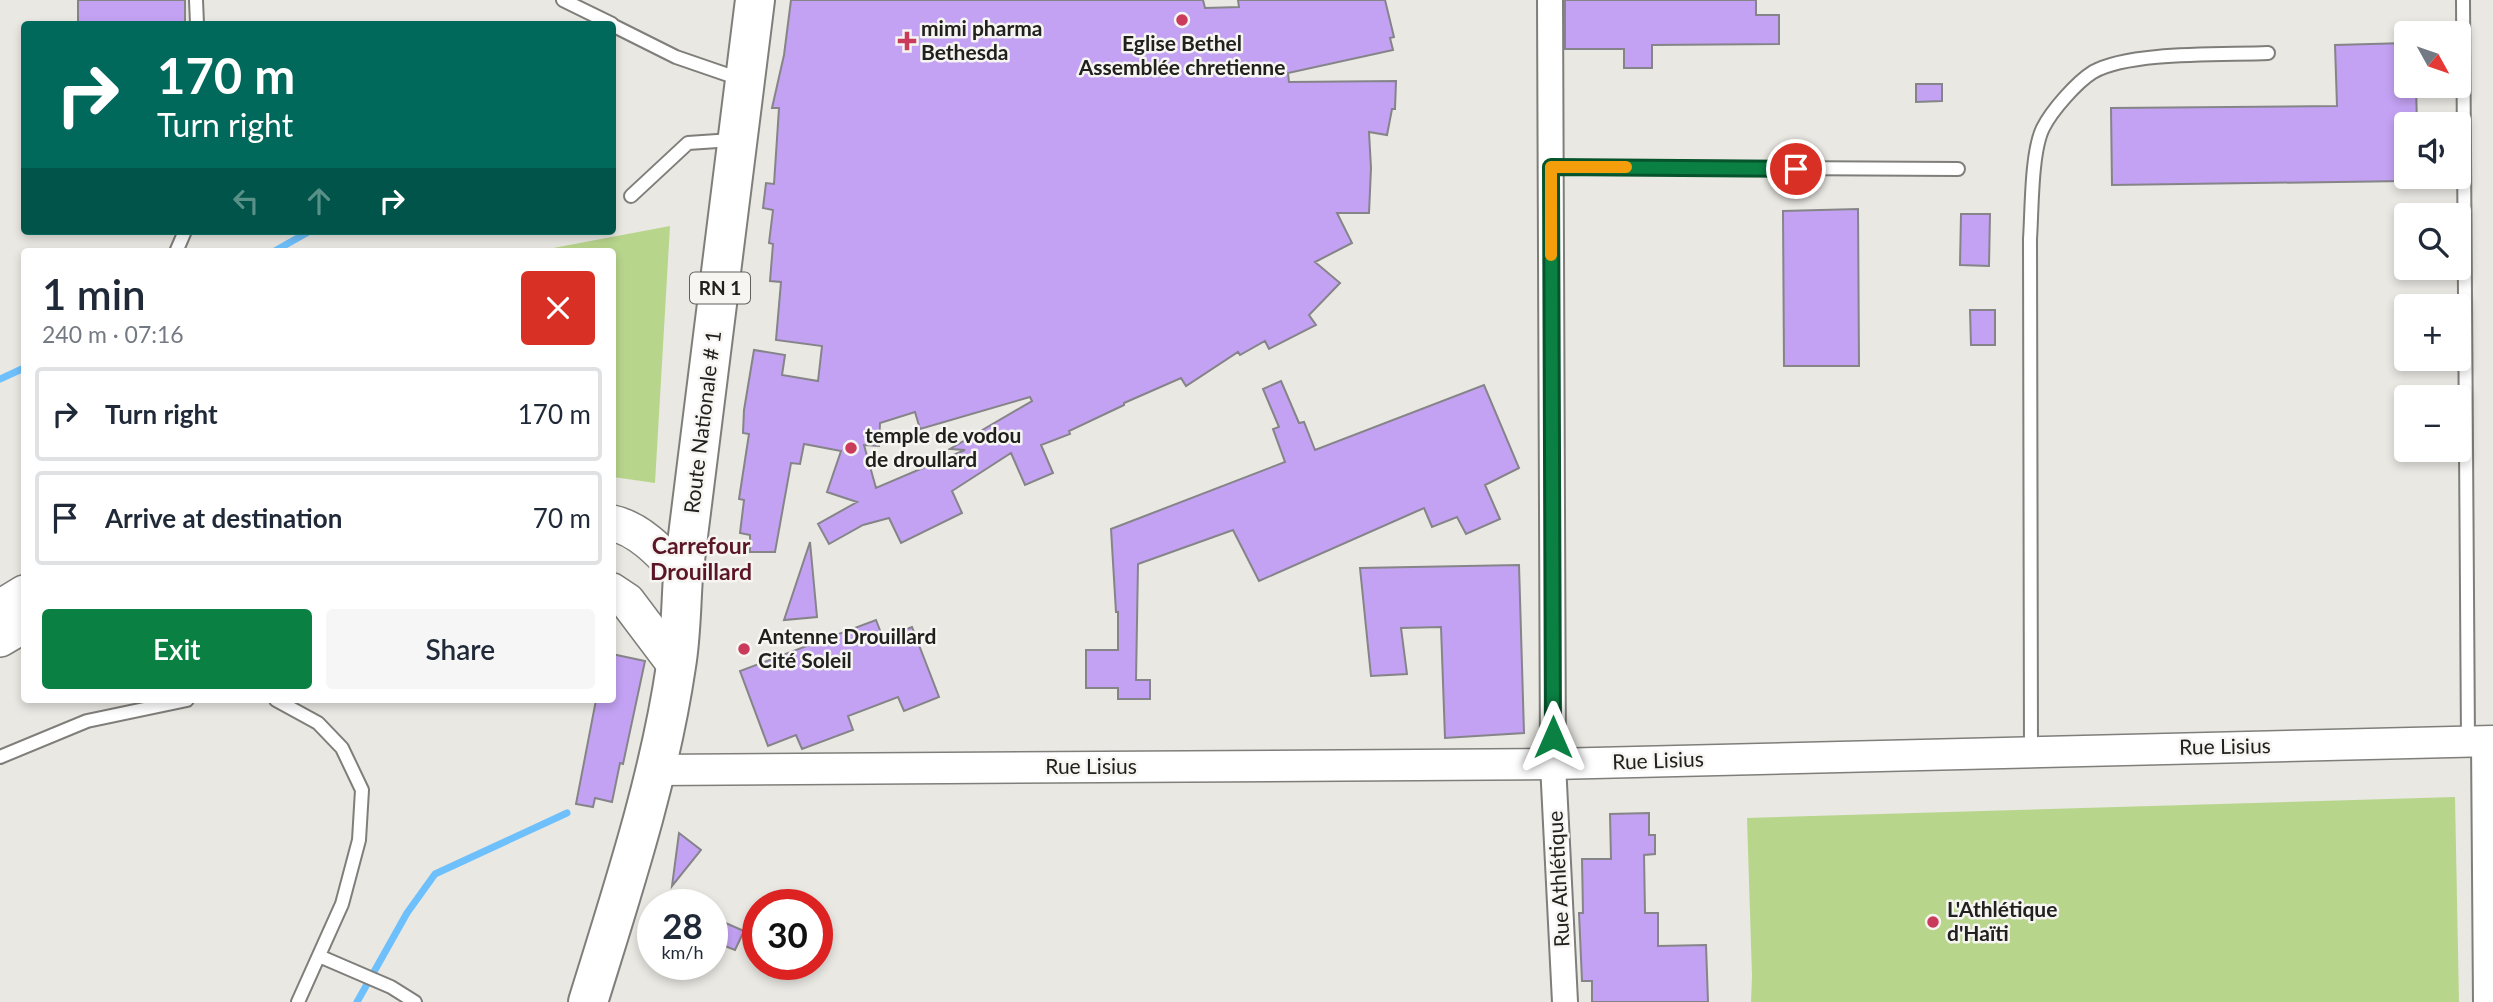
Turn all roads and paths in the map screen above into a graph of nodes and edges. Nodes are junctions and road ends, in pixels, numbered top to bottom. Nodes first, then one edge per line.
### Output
1 (196, 0) edge
2 (563, 0) edge
3 (755, 0) edge
4 (1550, 0) edge
5 (2463, 0) edge
6 (197, 21) edge
7 (604, 21) edge
8 (616, 27) edge
9 (2268, 53) dead end
10 (747, 82) junction
11 (739, 139) junction
12 (1551, 167) junction
13 (1958, 169) dead end
14 (631, 196) dead end
15 (616, 524) edge
16 (684, 576) junction
17 (616, 594) edge
18 (21, 595) edge
19 (0, 608) edge
20 (21, 627) edge
21 (0, 639) edge
22 (676, 666) junction
23 (173, 703) edge
24 (281, 703) edge
25 (2482, 741) edge
26 (2031, 752) junction
27 (0, 757) edge
28 (1553, 764) junction
29 (654, 775) junction
30 (319, 956) junction
31 (298, 1002) edge
32 (415, 1002) edge
33 (588, 1002) edge
34 (1565, 1002) edge
35 (2486, 1002) edge

1 - 6 lane
2 - 7 lane
3 - 10 main road, Route Nationale # 1 / RN 1
4 - 12 street, Rue Athlétique
5 - 25 lane
8 - 10 lane
9 - 26 lane
10 - 11 main road, Route Nationale # 1 / RN 1
11 - 14 lane
11 - 16 main road, Route Nationale # 1 / RN 1
12 - 13 lane
12 - 28 street, Rue Athlétique
15 - 16 main road
16 - 22 main road, Route Nationale # 1 / RN 1
17 - 22 main road
18 - 19 main road
20 - 21 main road
22 - 29 main road, Route Nationale # 1 / RN 1
23 - 27 lane
24 - 30 lane
25 - 26 street, Rue Lisius
25 - 35 street
26 - 28 street, Rue Lisius
28 - 29 street, Rue Lisius
28 - 34 street, Rue Athlétique
29 - 33 main road, Route Nationale # 1 / RN 1
30 - 31 lane
30 - 32 lane

